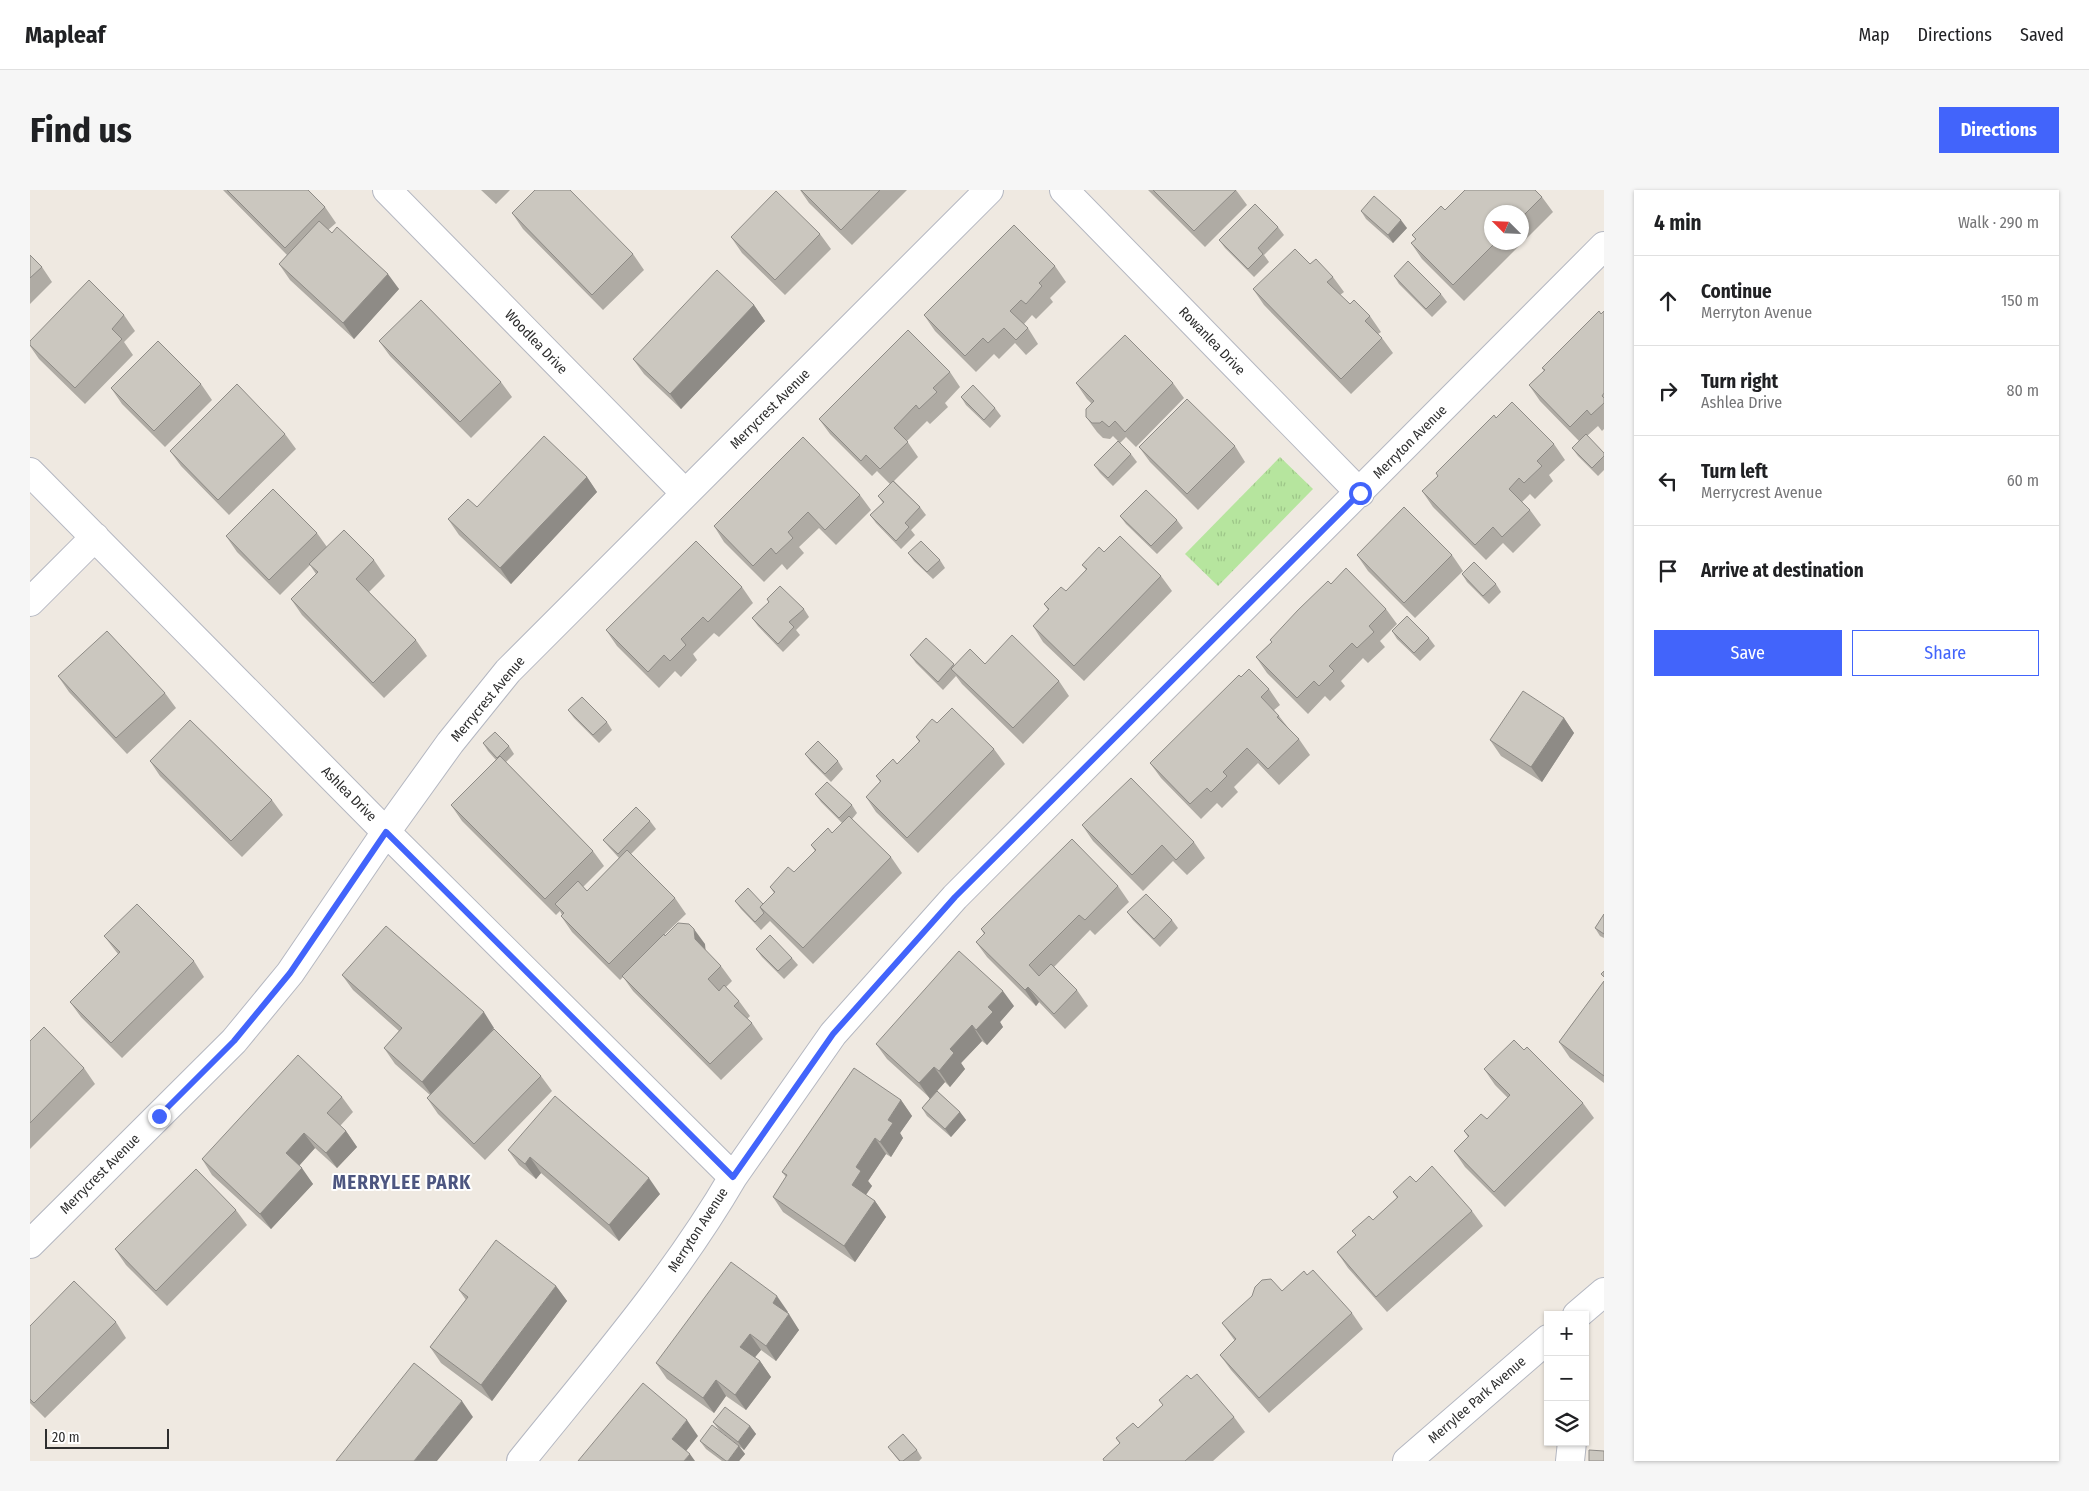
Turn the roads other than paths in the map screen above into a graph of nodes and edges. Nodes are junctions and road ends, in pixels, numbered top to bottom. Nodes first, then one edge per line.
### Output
1 (387, 190) edge
2 (989, 190) edge
3 (1064, 190) edge
4 (1604, 246) edge
5 (30, 472) edge
6 (685, 493) junction
7 (1360, 493) junction
8 (95, 538) junction
9 (30, 602) edge
10 (386, 832) junction
11 (733, 1177) junction
12 (30, 1244) edge
13 (1604, 1292) edge
14 (1582, 1311) edge
15 (1544, 1351) edge
16 (1572, 1446) edge
17 (521, 1461) edge
18 (1407, 1461) edge
19 (1570, 1461) edge

1 - 6 street, Woodlea Drive
2 - 6 street, Merrycrest Avenue
3 - 7 street, Rowanlea Drive
4 - 7 street, Merryton Avenue
5 - 8 street, Ashlea Drive
6 - 10 street, Merrycrest Avenue
7 - 11 street, Merryton Avenue
8 - 9 street
8 - 10 street, Ashlea Drive
10 - 11 street, Ashlea Drive
10 - 12 street, Merrycrest Avenue
11 - 17 street, Merryton Avenue
13 - 14 street
15 - 18 street, Merrylee Park Avenue
16 - 19 street

